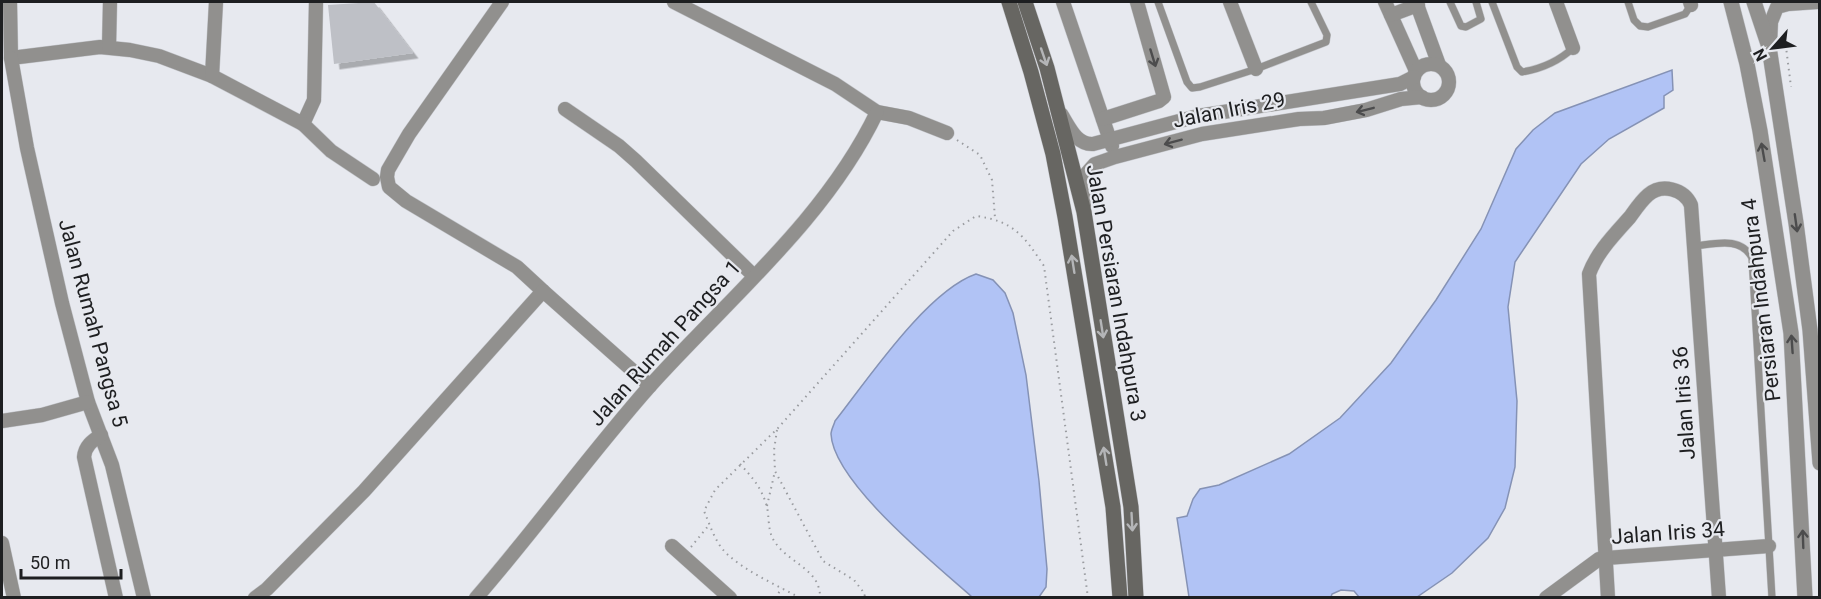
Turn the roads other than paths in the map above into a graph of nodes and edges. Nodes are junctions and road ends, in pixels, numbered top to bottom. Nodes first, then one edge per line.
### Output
1 (10, 2) edge
2 (110, 2) edge
3 (216, 2) edge
4 (316, 2) edge
5 (502, 2) edge
6 (674, 2) edge
7 (1010, 2) edge
8 (1025, 2) edge
9 (1063, 2) edge
10 (1137, 2) edge
11 (1158, 2) edge
12 (1230, 2) edge
13 (1311, 2) edge
14 (1385, 2) edge
15 (1450, 2) edge
16 (1476, 2) edge
17 (1492, 2) edge
18 (1556, 2) edge
19 (1628, 2) edge
20 (1731, 2) edge
21 (1754, 2) edge
22 (1817, 2) edge
23 (1421, 3) edge
24 (1691, 3) edge
25 (1391, 15) junction
26 (109, 47) junction
27 (1770, 47) junction
28 (1573, 48) joint
29 (11, 58) junction
30 (1439, 65) junction
31 (1256, 69) junction
32 (1415, 74) junction
33 (212, 76) junction
34 (1422, 97) junction
35 (565, 109) dead end
36 (877, 112) junction
37 (1060, 112) junction
38 (1103, 119) junction
39 (303, 123) junction
40 (947, 133) road end
41 (1109, 139) junction
42 (1115, 157) junction
43 (373, 179) dead end
44 (1084, 212) junction
45 (1694, 246) junction
46 (754, 276) junction
47 (543, 291) junction
48 (650, 386) junction
49 (88, 402) junction
50 (2, 421) edge
51 (101, 435) junction
52 (1820, 463) edge
53 (2, 543) edge
54 (672, 546) dead end
55 (1769, 546) junction
56 (1716, 550) junction
57 (1606, 558) junction
58 (14, 597) edge
59 (116, 597) edge
60 (144, 597) edge
61 (255, 597) edge
62 (477, 597) edge
63 (730, 597) edge
64 (1120, 597) edge
65 (1136, 597) edge
66 (1546, 597) edge
67 (1608, 597) edge
68 (1719, 597) edge
69 (1772, 597) edge
70 (1805, 597) edge

1 - 29 street, Jalan Rumah Pangsa 5
2 - 26 street
3 - 33 street
4 - 39 street
5 - 47 street
6 - 36 street
64 -> 7 main road, Jalan Persiaran Indahpura 3
8 -> 37 main road, Jalan Persiaran Indahpura 3
9 - 38 street
10 -> 38 street
11 - 31 lane
12 - 31 street
13 - 31 lane
14 - 25 street
15 - 16 lane
17 - 28 lane
18 - 28 street
19 - 24 lane
70 -> 20 street, Persiaran Indahpura 4
21 - 27 street, Persiaran Indahpura 4
22 - 27 street
23 - 25 street
23 - 30 street
25 - 32 street
26 - 29 street
26 - 33 street
27 -> 52 street, Persiaran Indahpura 4
29 - 49 street, Jalan Rumah Pangsa 5
30 - 32 street
30 - 34 street
32 - 34 street
32 - 41 street, Jalan Iris 29
33 - 39 street
34 -> 42 street, Jalan Iris 29
35 - 46 street
36 - 40 street
36 - 46 street, Jalan Rumah Pangsa 1
37 - 41 street, Jalan Iris 29
37 - 44 main road, Jalan Persiaran Indahpura 3
38 - 41 street
39 - 43 street
41 - 42 street
42 - 44 street, Jalan Iris 29
44 -> 65 main road, Jalan Persiaran Indahpura 3
45 - 55 lane
45 - 56 street, Jalan Iris 36
45 - 57 street, Jalan Iris 36
46 - 48 street, Jalan Rumah Pangsa 1
47 - 48 street
47 - 61 street
48 - 62 street, Jalan Rumah Pangsa 1
49 - 50 street
49 - 51 street, Jalan Rumah Pangsa 5
51 - 59 street
51 - 60 street, Jalan Rumah Pangsa 5
53 - 58 street
54 - 63 street
55 - 56 street, Jalan Iris 34
55 - 69 lane
56 - 57 street, Jalan Iris 34
56 - 68 street, Jalan Iris 36
57 - 66 street, Jalan Iris 34
57 - 67 street

